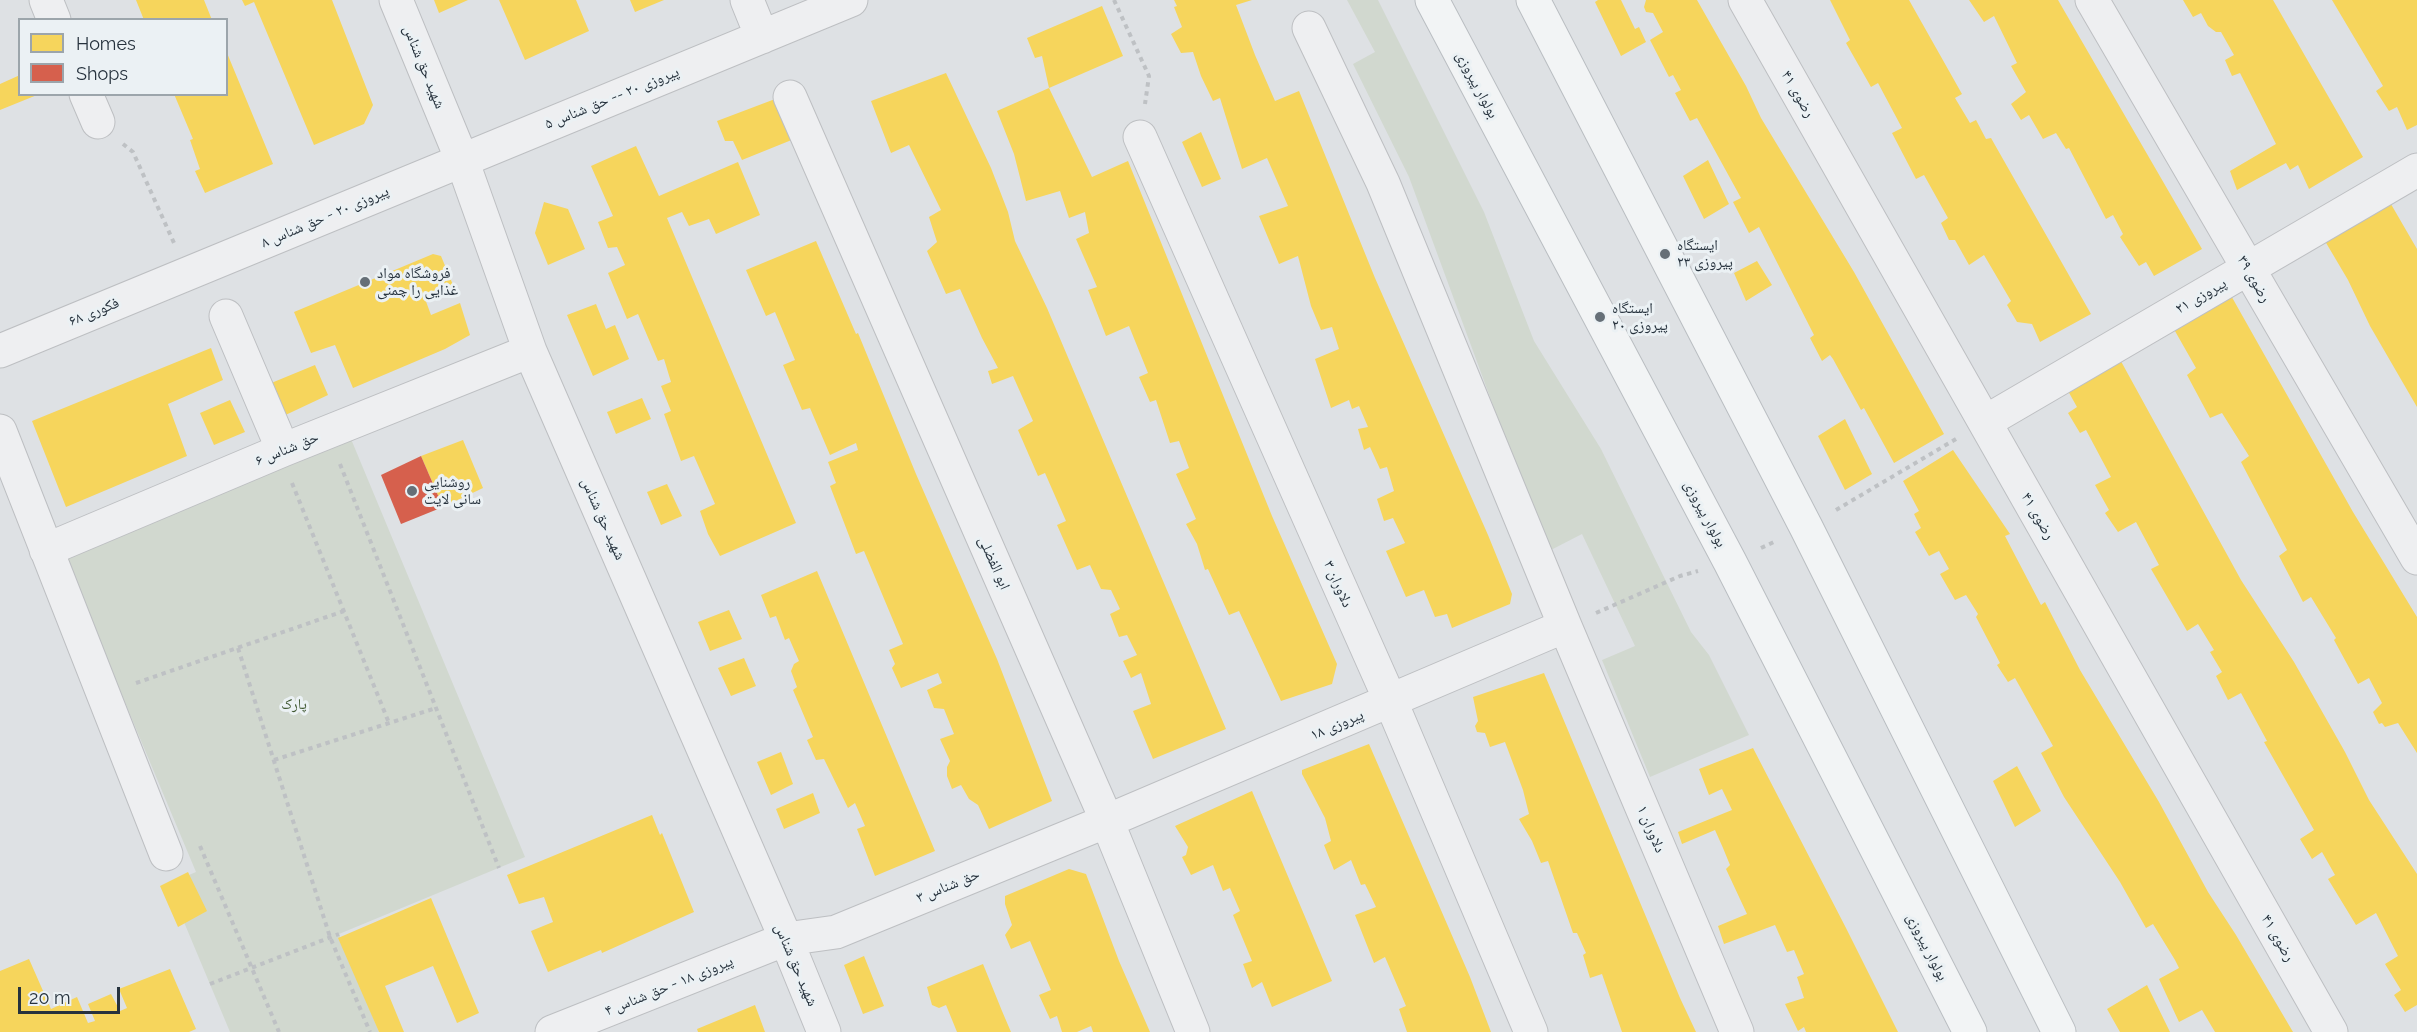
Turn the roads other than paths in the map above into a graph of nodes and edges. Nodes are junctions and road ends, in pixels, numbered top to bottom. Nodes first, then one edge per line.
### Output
1 (46, 0) edge
2 (396, 0) edge
3 (747, 0) edge
4 (851, 0) edge
5 (1432, 0) edge
6 (1533, 0) edge
7 (1745, 0) edge
8 (2092, 0) edge
9 (53, 18) edge
10 (1309, 28) dead end
11 (762, 37) junction
12 (790, 97) dead end
13 (1140, 137) road end
14 (462, 160) junction
15 (2417, 170) edge
16 (2248, 269) junction
17 (187, 274) joint
18 (226, 316) dead end
19 (0, 351) edge
20 (530, 351) junction
21 (1984, 422) junction
22 (0, 431) edge
23 (283, 450) junction
24 (46, 550) junction
25 (2417, 558) edge
26 (1566, 626) junction
27 (1391, 702) junction
28 (1107, 821) junction
29 (166, 854) dead end
30 (786, 939) junction
31 (552, 1032) edge
32 (824, 1032) edge
33 (1193, 1032) edge
34 (1531, 1032) edge
35 (1737, 1032) edge
36 (1970, 1032) edge
37 (2059, 1032) edge
38 (2331, 1032) edge

1 - 9 street
2 - 14 street, شهید حق شناس
3 - 11 street
4 - 11 street, پیروزی ۲۰ -- حق شناس ۵
5 - 36 main road, بولوار پیروزی
6 - 37 main road
7 - 21 street, رضوی ۴۱
8 - 16 street, رضوی ۳۹
10 - 26 street, دلاوران ۱
11 - 14 street, پیروزی ۲۰ -- حق شناس ۵
12 - 28 street, ابو الفضلی
13 - 27 street, دلاوران ۳
14 - 17 street, پیروزی ۲۰ - حق شناس ۸
14 - 20 street, شهید حق شناس
15 - 16 street, پیروزی ۲۱
16 - 21 street, پیروزی ۲۱
16 - 25 street, رضوی ۳۹
17 - 19 street, فکوری ۶۸
18 - 23 street
20 - 23 street, حق شناس ۶
20 - 30 street, شهید حق شناس
21 - 38 street, رضوی ۴۱
22 - 24 street
23 - 24 street, حق شناس ۶
24 - 29 street
26 - 27 street, پیروزی ۱۸
26 - 35 street, دلاوران ۱
27 - 28 street, پیروزی ۱۸
27 - 34 street, دلاوران ۳
28 - 30 street, حق شناس ۳
28 - 33 street, ابو الفضلی
30 - 31 street, پیروزی ۱۸ - حق شناس ۴
30 - 32 street, شهید حق شناس

